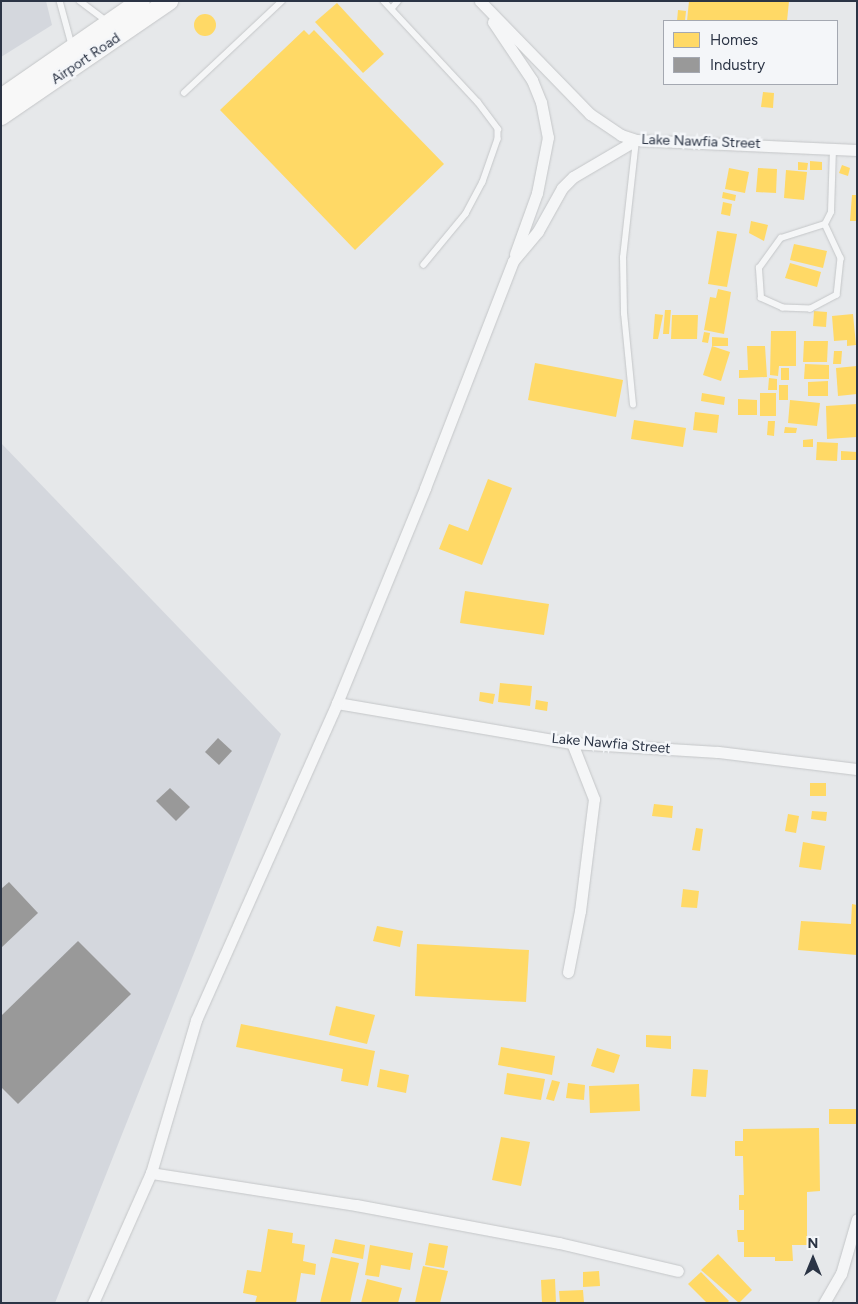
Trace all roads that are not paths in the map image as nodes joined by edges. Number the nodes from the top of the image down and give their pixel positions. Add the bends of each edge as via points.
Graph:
1 (60, 1) edge
2 (80, 1) edge
3 (141, 1) edge
4 (169, 1) edge
5 (282, 1) edge
6 (384, 1) edge
7 (398, 1) edge
8 (483, 5) edge
9 (392, 8) junction
10 (114, 30) junction
11 (73, 46) junction
12 (82, 62) junction
13 (184, 93) dead end
14 (1, 98) edge
15 (1, 116) edge
16 (636, 140) junction
17 (832, 148) junction
18 (857, 150) edge
19 (825, 224) junction
20 (513, 261) junction
21 (424, 265) dead end
22 (633, 405) dead end
23 (337, 703) junction
24 (572, 743) junction
25 (857, 770) edge
26 (568, 972) dead end
27 (151, 1173) junction
28 (857, 1219) edge
29 (678, 1271) dead end
30 (93, 1303) edge
31 (824, 1303) edge

1 - 11 lane
2 - 10 lane
3 - 10 main road, Airport Road
4 - 10 main road, Airport Road
5 - 13 lane
6 - 9 lane
7 - 9 lane
8 - 16 street, Lake Nawfia Street via 590,114 621,135
8 - 20 street via 532,80 541,102 548,138 539,184
9 - 21 lane via 478,102 498,129 498,139 483,182 466,214
10 - 11 main road, Airport Road
10 - 12 main road, Airport Road
11 - 12 lane
11 - 14 main road, Airport Road
12 - 15 main road, Airport Road
16 - 17 street, Lake Nawfia Street
16 - 20 street via 573,177 562,188 538,231
16 - 22 lane via 623,258 624,314
17 - 18 street, Lake Nawfia Street
17 - 19 lane via 831,212
19 - 19 lane via 781,238 759,268 761,298 783,308 811,309 837,295 841,258
20 - 23 street
23 - 24 street, Lake Nawfia Street
23 - 27 street via 196,1020
24 - 25 street, Lake Nawfia Street via 718,752
24 - 26 street via 594,799 580,911
27 - 29 street via 356,1205 559,1243
27 - 30 street
28 - 31 street via 841,1274

